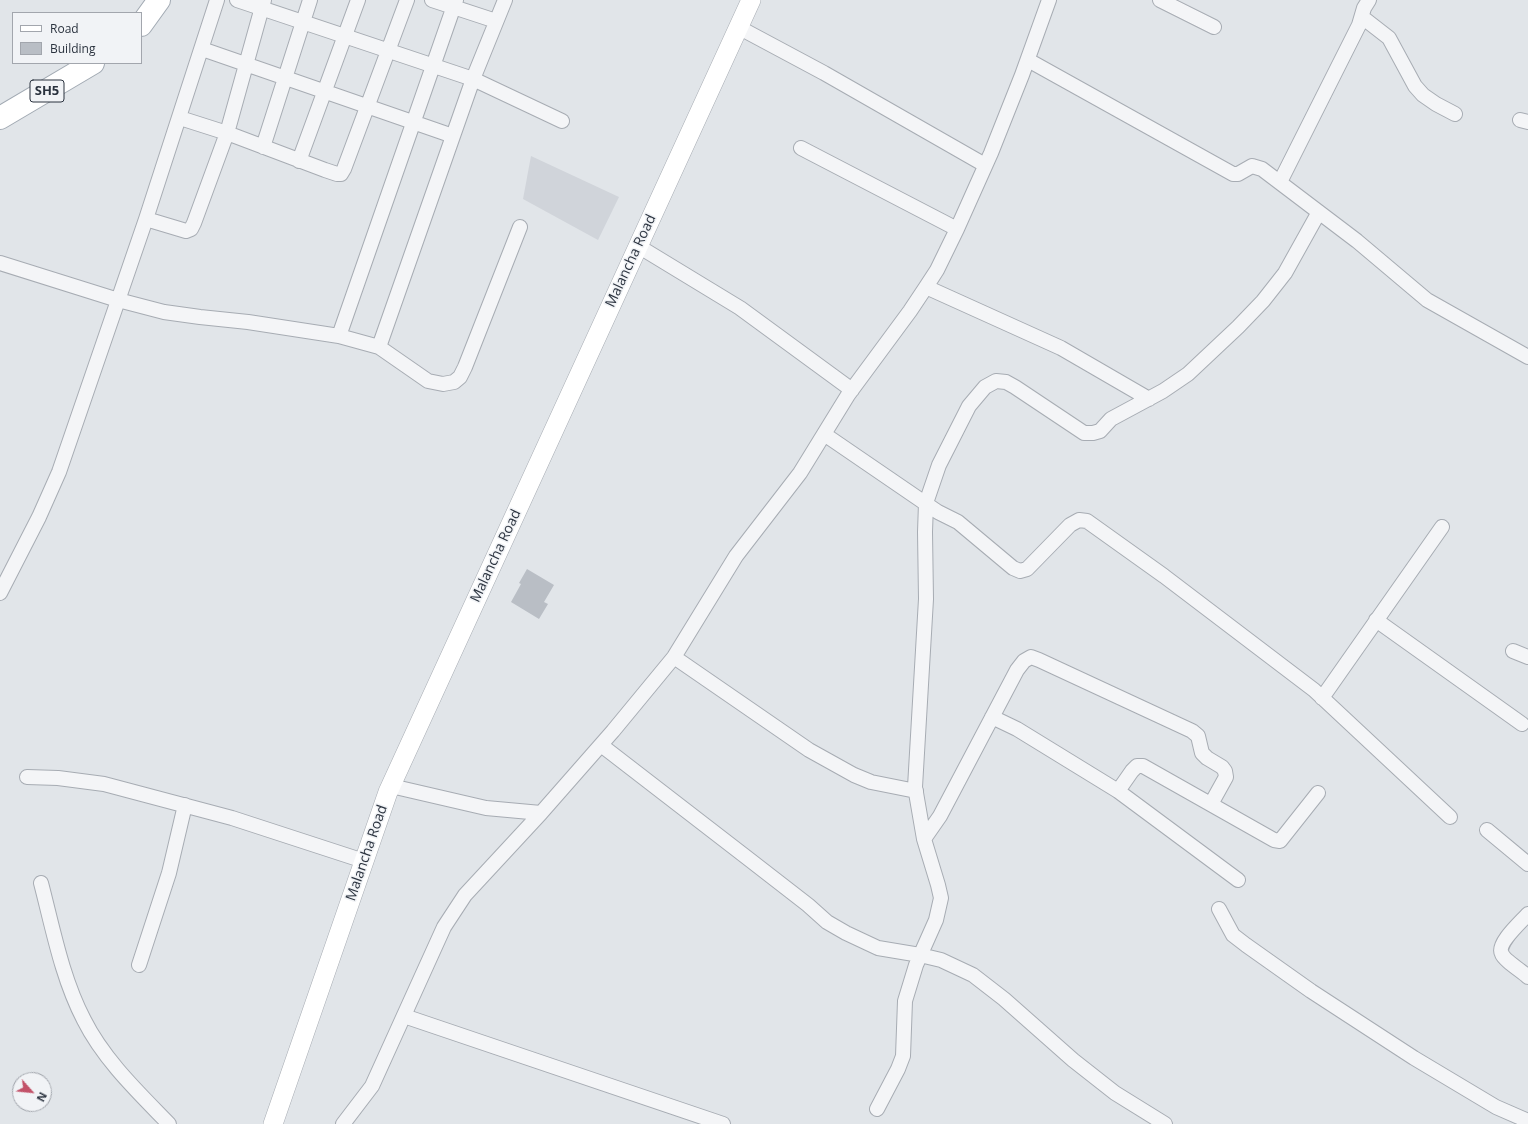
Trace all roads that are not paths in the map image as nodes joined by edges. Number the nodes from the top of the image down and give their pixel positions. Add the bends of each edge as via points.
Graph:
1 (159, 0) edge
2 (217, 0) edge
3 (236, 0) edge
4 (310, 0) edge
5 (358, 0) edge
6 (407, 0) edge
7 (432, 0) edge
8 (505, 0) edge
9 (750, 0) edge
10 (1049, 0) edge
11 (1160, 0) edge
12 (1368, 0) edge
13 (263, 4) edge
14 (455, 4) edge
15 (1362, 17) junction
16 (496, 21) junction
17 (302, 22) junction
18 (142, 24) edge
19 (1214, 26) dead end
20 (738, 28) junction
21 (345, 36) junction
22 (202, 49) junction
23 (388, 51) junction
24 (1028, 60) junction
25 (91, 64) edge
26 (247, 65) junction
27 (433, 66) junction
28 (286, 78) junction
29 (473, 80) junction
30 (325, 92) junction
31 (367, 106) junction
32 (1455, 114) dead end
33 (0, 118) edge
34 (180, 118) junction
35 (562, 121) dead end
36 (413, 122) junction
37 (227, 133) junction
38 (453, 136) junction
39 (263, 147) junction
40 (801, 148) dead end
41 (299, 161) junction
42 (985, 165) junction
43 (1280, 182) junction
44 (1319, 212) junction
45 (146, 219) junction
46 (520, 227) dead end
47 (957, 229) junction
48 (638, 246) junction
49 (0, 264) edge
50 (926, 287) junction
51 (118, 300) junction
52 (339, 336) junction
53 (379, 347) junction
54 (1528, 357) edge
55 (852, 390) junction
56 (1149, 399) junction
57 (824, 434) junction
58 (926, 504) junction
59 (1442, 527) dead end
60 (0, 593) edge
61 (1376, 620) junction
62 (1513, 651) dead end
63 (674, 657) junction
64 (1528, 657) edge
65 (1322, 698) junction
66 (992, 717) junction
67 (1522, 724) dead end
68 (601, 745) junction
69 (27, 777) dead end
70 (391, 786) junction
71 (916, 791) junction
72 (1118, 791) junction
73 (1318, 793) dead end
74 (1211, 804) junction
75 (185, 805) junction
76 (541, 813) junction
77 (1450, 817) dead end
78 (1487, 830) dead end
79 (924, 839) junction
80 (364, 861) junction
81 (1528, 864) edge
82 (1238, 880) dead end
83 (41, 883) dead end
84 (1219, 909) dead end
85 (1528, 914) edge
86 (920, 955) junction
87 (139, 965) dead end
88 (1528, 977) edge
89 (404, 1016) junction
90 (877, 1110) dead end
91 (1147, 1119) edge
92 (1526, 1122) edge
93 (169, 1124) edge
94 (273, 1124) edge
95 (343, 1124) edge
96 (723, 1124) edge
97 (1165, 1124) edge

1 - 18 main road
2 - 22 street
3 - 13 street
4 - 17 street
5 - 21 street
6 - 23 street
7 - 14 street
8 - 16 street
9 - 20 street, Malancha Road
10 - 24 street
11 - 19 street
12 - 15 street
13 - 17 street
13 - 26 street
14 - 16 street
14 - 27 street
15 - 32 street via 1389,38 1415,86 1423,95
15 - 43 street
16 - 29 street
17 - 21 street
17 - 28 street
20 - 42 street via 824,73
20 - 48 street, Malancha Road
21 - 23 street
21 - 30 street
22 - 26 street
22 - 34 street
23 - 27 street
23 - 31 street
24 - 42 street
24 - 43 street via 1233,174 1256,166
25 - 33 main road, SH5
26 - 28 street
26 - 37 street
27 - 29 street
27 - 36 street
28 - 30 street
28 - 39 street
29 - 35 street
29 - 38 street
30 - 31 street
30 - 41 street
31 - 36 street
31 - 41 street via 341,174
34 - 37 street
34 - 45 street
36 - 38 street
36 - 52 street
37 - 39 street
37 - 45 street via 191,229 186,231
38 - 53 street
39 - 41 street
40 - 47 street
42 - 47 street
43 - 44 street
44 - 54 street via 1427,300
44 - 56 street via 1285,273 1263,301 1188,374
45 - 51 street
46 - 53 street via 460,377 454,382 443,384 428,381
47 - 50 street
48 - 55 street via 740,308
48 - 70 street, Malancha Road
49 - 51 street
50 - 55 street
50 - 56 street via 1061,348
51 - 52 street via 164,312
51 - 60 street via 59,472
52 - 53 street
55 - 57 street
56 - 58 street via 1111,419 1100,430 1084,433 1015,387 1006,382 996,381 985,387 969,406 940,465
57 - 58 street
57 - 63 street via 800,473 736,556
58 - 65 street via 958,522 1020,571 1027,569 1070,525 1079,520 1087,521 1170,581
58 - 71 street via 926,599
59 - 61 street
61 - 65 street
61 - 67 street
62 - 64 street
63 - 68 street
63 - 71 street via 809,750 854,775 871,782
65 - 77 street
66 - 72 street via 1017,729
66 - 74 street via 1024,662 1031,657 1039,660 1198,736 1202,753 1225,771 1226,777
66 - 79 street via 940,816
68 - 76 street
68 - 86 street via 827,922 846,934 878,948
69 - 75 street via 104,784
70 - 76 street via 486,808
70 - 80 street, Malancha Road
71 - 79 street
72 - 74 street via 1137,766 1144,766
72 - 82 street
73 - 74 street via 1280,841
75 - 80 street
75 - 87 street via 168,873
76 - 89 street via 464,895 444,927
78 - 81 street
79 - 86 street via 941,898 936,920
80 - 94 street, Malancha Road
83 - 93 street via 69,987 84,1021 125,1079
84 - 92 street via 1233,935 1246,945 1434,1070
85 - 88 street via 1500,947 1502,954
86 - 90 street via 905,1001 903,1056
86 - 91 street via 941,960 973,975
89 - 95 street via 372,1086
89 - 96 street
91 - 97 street

